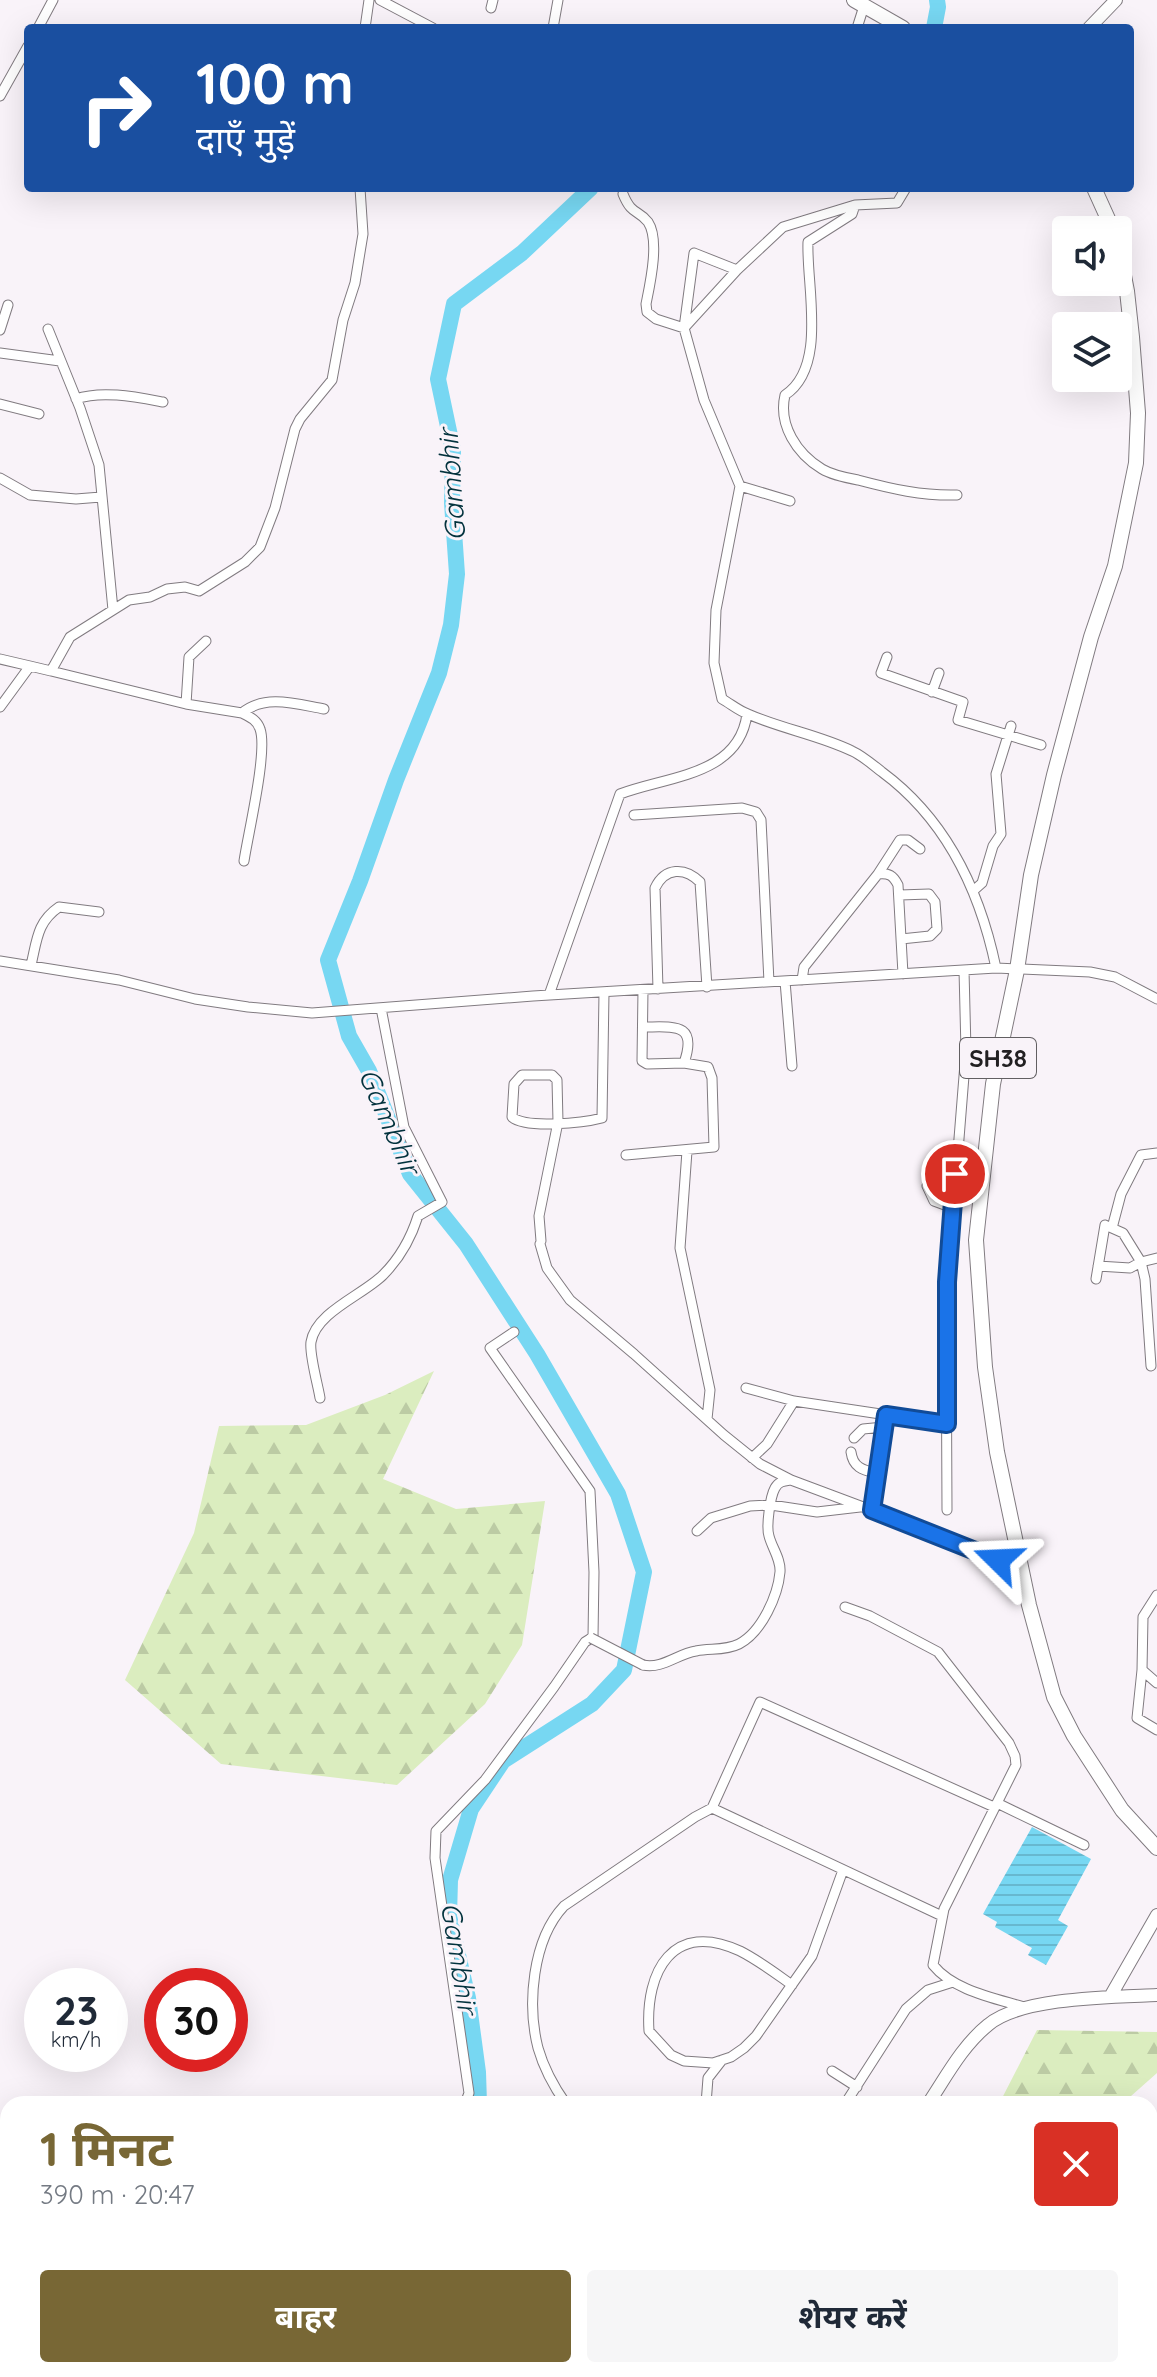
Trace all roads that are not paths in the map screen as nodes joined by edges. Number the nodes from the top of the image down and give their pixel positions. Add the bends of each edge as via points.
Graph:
1 (53, 0) edge
2 (369, 0) edge
3 (380, 0) edge
4 (558, 0) edge
5 (1110, 2) edge
6 (859, 3) edge
7 (40, 24) edge
8 (366, 24) edge
9 (425, 24) edge
10 (554, 24) edge
11 (857, 24) edge
12 (896, 24) edge
13 (1092, 24) edge
14 (24, 53) edge
15 (0, 96) edge
16 (360, 192) edge
17 (904, 192) edge
18 (1096, 192) edge
19 (623, 194) dead end
20 (855, 205) junction
21 (1107, 216) edge
22 (737, 270) junction
23 (1128, 296) edge
24 (8, 305) dead end
25 (684, 328) junction
26 (48, 329) dead end
27 (0, 330) edge
28 (0, 353) edge
29 (60, 361) junction
30 (76, 399) junction
31 (163, 402) dead end
32 (0, 404) edge
33 (39, 414) dead end
34 (0, 478) edge
35 (740, 486) junction
36 (957, 495) dead end
37 (101, 497) junction
38 (790, 501) dead end
39 (113, 610) junction
40 (206, 641) dead end
41 (887, 657) dead end
42 (0, 659) edge
43 (30, 666) junction
44 (51, 671) junction
45 (939, 673) dead end
46 (932, 692) junction
47 (186, 704) junction
48 (0, 707) edge
49 (324, 709) dead end
50 (242, 713) junction
51 (747, 714) junction
52 (1010, 731) junction
53 (1041, 745) dead end
54 (634, 815) dead end
55 (920, 849) dead end
56 (244, 861) dead end
57 (878, 874) junction
58 (973, 891) junction
59 (900, 895) junction
60 (99, 912) dead end
61 (901, 939) junction
62 (0, 961) edge
63 (31, 965) junction
64 (996, 968) junction
65 (964, 970) junction
66 (1017, 970) junction
67 (903, 974) junction
68 (802, 980) junction
69 (785, 981) junction
70 (769, 982) junction
71 (707, 987) junction
72 (658, 989) junction
73 (643, 990) junction
74 (604, 993) junction
75 (549, 995) junction
76 (1157, 999) edge
77 (381, 1008) junction
78 (643, 1027) junction
79 (684, 1063) junction
80 (792, 1066) dead end
81 (558, 1122) junction
82 (687, 1151) junction
83 (957, 1153) junction
84 (1157, 1153) edge
85 (626, 1155) dead end
86 (931, 1159) dead end
87 (927, 1186) dead end
88 (953, 1208) junction
89 (1112, 1228) junction
90 (1157, 1258) edge
91 (1141, 1262) junction
92 (1098, 1266) junction
93 (1096, 1279) dead end
94 (514, 1332) dead end
95 (1151, 1366) dead end
96 (746, 1388) dead end
97 (320, 1398) dead end
98 (794, 1401) junction
99 (886, 1415) junction
100 (707, 1419) junction
101 (947, 1424) junction
102 (884, 1427) junction
103 (854, 1438) dead end
104 (851, 1452) dead end
105 (752, 1458) junction
106 (876, 1473) junction
107 (791, 1480) junction
108 (771, 1505) junction
109 (867, 1508) junction
110 (947, 1510) dead end
111 (697, 1531) dead end
112 (1020, 1559) junction
113 (1157, 1595) edge
114 (845, 1607) dead end
115 (591, 1638) dead end
116 (1142, 1670) junction
117 (1157, 1683) edge
118 (1157, 1730) edge
119 (996, 1805) junction
120 (712, 1808) junction
121 (1084, 1845) dead end
122 (1157, 1848) edge
123 (843, 1870) junction
124 (1157, 1915) edge
125 (942, 1916) junction
126 (953, 1982) junction
127 (792, 1985) junction
128 (1157, 1995) edge
129 (1110, 1997) junction
130 (1021, 2009) junction
131 (722, 2060) junction
132 (832, 2071) dead end
133 (857, 2087) junction
134 (468, 2096) edge
135 (561, 2096) edge
136 (707, 2096) edge
137 (851, 2096) edge
138 (933, 2096) edge

1 - 7 street
2 - 8 street
3 - 9 street
4 - 10 street
5 - 13 main road
6 - 11 street
6 - 12 main road
14 - 15 street
16 - 39 street via 363,234 332,380 295,429 260,547 199,591 167,589
17 - 20 street via 897,203
18 - 21 main road
19 - 25 street via 651,234 647,312
20 - 22 street via 783,227
20 - 36 street via 852,214 808,242 811,340 803,376 785,395 787,430 822,470 914,494
22 - 25 street
22 - 25 street via 694,253
23 - 66 main road, SH38 via 1138,413 1136,463 1115,566 1054,775
24 - 27 street
25 - 35 street via 704,400
26 - 29 street
28 - 29 street
29 - 30 street
30 - 31 street via 89,395
30 - 37 street via 99,465
32 - 33 street
34 - 37 street via 30,495
35 - 38 street
35 - 51 street via 716,610 714,663 722,699
37 - 39 street
39 - 44 street via 70,637
40 - 47 street via 189,657
41 - 46 street via 881,673
42 - 43 street
43 - 44 street
43 - 48 street
44 - 47 street
45 - 46 street
46 - 52 street via 963,702 958,720
47 - 50 street
49 - 50 street via 276,701
50 - 56 street via 262,733
51 - 58 street via 856,752 901,786 954,849
51 - 75 street via 735,748 719,760 620,794
52 - 53 street
52 - 58 street via 996,774 1001,834 982,883
54 - 70 street via 742,808 756,812 761,820
55 - 57 street via 900,840
57 - 59 street via 894,877
57 - 68 street via 804,967
58 - 64 street
59 - 61 street
59 - 61 street via 929,894 935,902 937,929 930,936
60 - 63 street via 59,907 48,915
61 - 67 street
62 - 63 street
63 - 77 street via 248,1007 312,1013
64 - 65 street
64 - 66 street
65 - 67 street
65 - 83 street via 966,1051
66 - 76 street via 1115,977
66 - 112 main road, SH38 via 993,1084 976,1240 985,1367
67 - 68 street
68 - 69 street
69 - 70 street
69 - 80 street
70 - 71 street
71 - 72 street
71 - 72 street via 700,882 677,871 667,872 655,888
72 - 73 street
73 - 74 street
73 - 78 street
74 - 75 street
74 - 81 street via 602,1118
75 - 77 street
77 - 97 street via 404,1127 442,1202 418,1216 411,1237 382,1276 321,1322 310,1347
78 - 79 street via 685,1032 690,1041
78 - 79 street via 642,1061
79 - 82 street via 708,1067 712,1078 714,1147
81 - 81 street via 518,1123 512,1117 514,1084 522,1075 552,1075 557,1080
81 - 100 street via 539,1216 547,1268 570,1300
82 - 85 street
82 - 100 street via 680,1248 710,1390
83 - 86 street via 947,1151
83 - 88 street
84 - 89 street via 1141,1155 1121,1194
87 - 88 street via 934,1201
88 - 101 street via 946,1301
89 - 91 street via 1123,1233
89 - 92 street via 1105,1225
90 - 91 street
91 - 92 street via 1130,1268
91 - 95 street
92 - 93 street
94 - 134 street via 490,1348 590,1491 593,1637 485,1780 436,1831 435,1858
96 - 98 street
98 - 99 street
98 - 105 street
99 - 101 street
99 - 102 street
100 - 105 street
101 - 110 street
102 - 103 street via 863,1429
102 - 106 street
104 - 106 street via 857,1467
105 - 107 street
106 - 109 street
107 - 108 street via 776,1487
107 - 109 street
108 - 109 street via 817,1512
108 - 111 street via 711,1518
108 - 115 street, bridge via 768,1534 778,1558 778,1592 759,1627 739,1644 684,1654 658,1667 643,1665
109 - 112 street via 984,1555
112 - 122 main road, SH38 via 1054,1697 1122,1810
113 - 116 street via 1143,1617
114 - 119 street via 938,1652 994,1723 1009,1743 1016,1765
116 - 117 street
116 - 118 street via 1137,1718
119 - 120 street via 760,1702
119 - 121 street
119 - 125 street
120 - 123 street
120 - 135 street via 564,1906 550,1925 537,1965 535,2026 543,2064
123 - 125 street
123 - 127 street via 812,1956
124 - 129 main road
125 - 126 street via 933,1965
126 - 130 street
126 - 133 street via 928,1990 906,2009
127 - 131 street via 756,2036
127 - 131 street via 741,1952 716,1943 686,1945 665,1958 654,1984 649,2031 684,2061
128 - 129 main road
129 - 130 main road
130 - 138 main road via 1002,2015 975,2037
131 - 136 street via 708,2078
132 - 133 street
133 - 137 street

